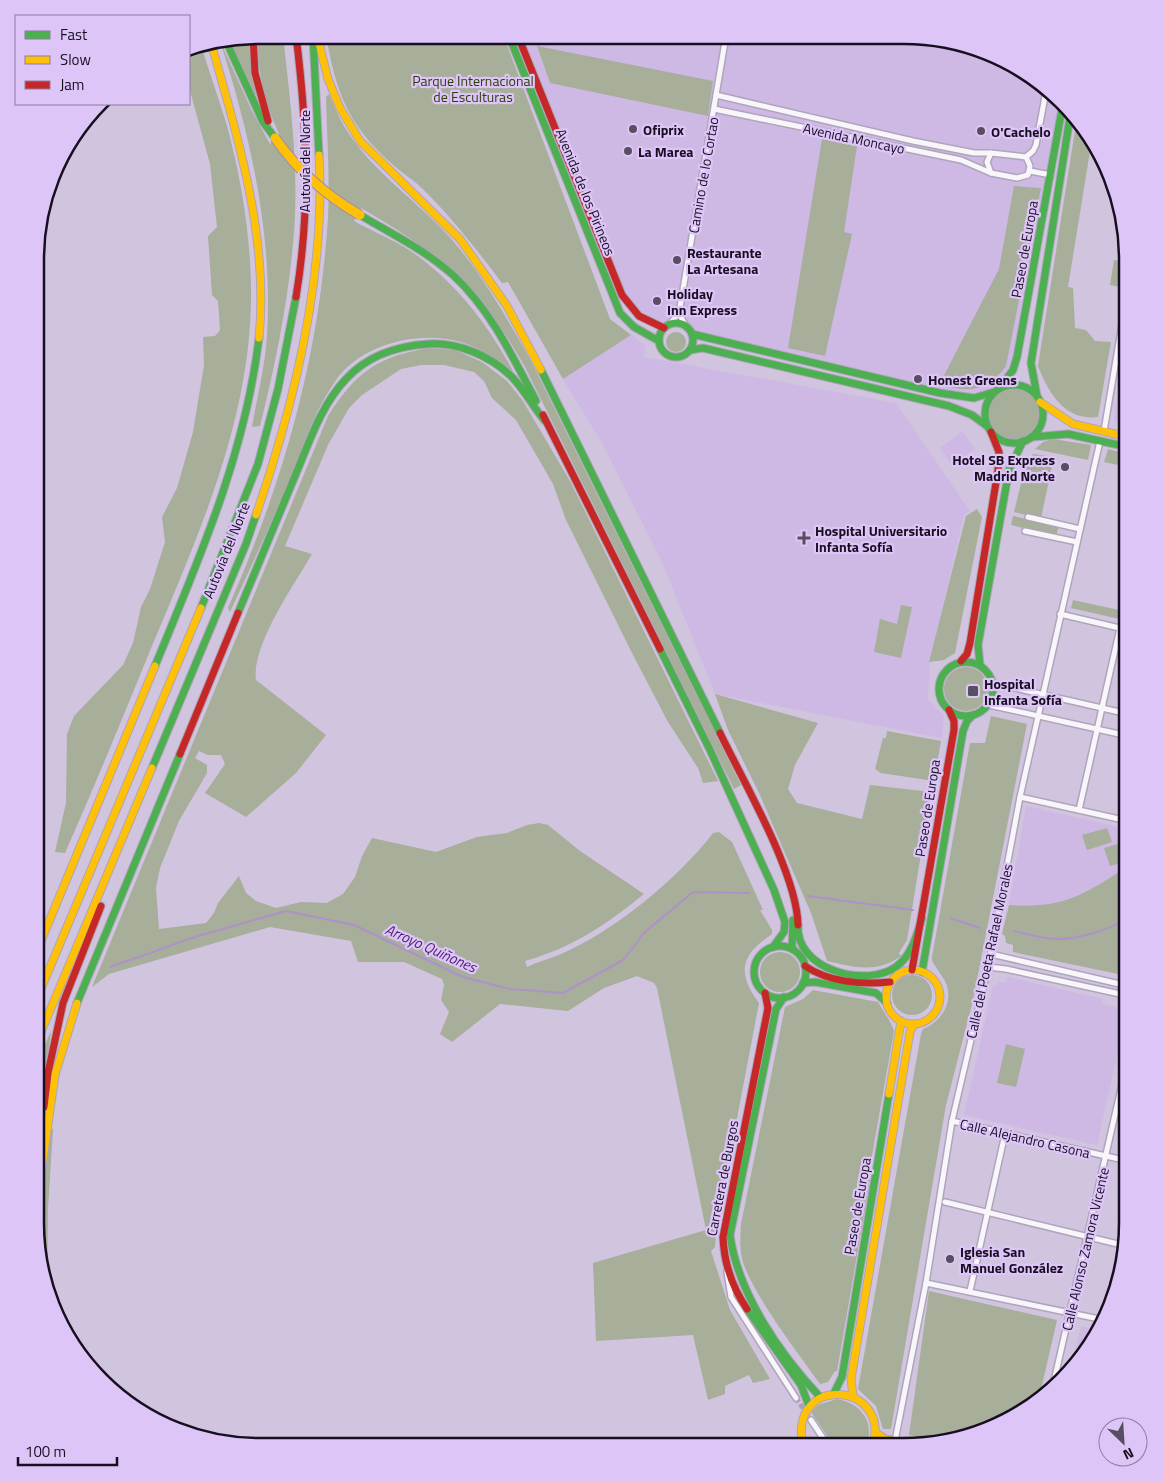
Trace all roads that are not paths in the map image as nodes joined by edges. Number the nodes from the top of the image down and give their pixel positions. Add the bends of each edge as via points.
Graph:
1 (253, 44) edge
2 (297, 44) edge
3 (313, 44) edge
4 (319, 44) edge
5 (512, 44) edge
6 (521, 44) edge
7 (725, 44) edge
8 (229, 46) edge
9 (212, 49) edge
10 (716, 95) junction
11 (1045, 96) edge
12 (714, 109) junction
13 (1061, 112) edge
14 (1069, 121) edge
15 (843, 126) junction
16 (841, 135) junction
17 (275, 138) junction
18 (991, 153) junction
19 (1026, 157) junction
20 (1030, 171) junction
21 (991, 173) junction
22 (1051, 176) junction
23 (679, 313) junction
24 (667, 326) junction
25 (689, 330) junction
26 (659, 341) junction
27 (1119, 342) edge
28 (690, 350) junction
29 (996, 390) junction
30 (1039, 399) junction
31 (546, 421) junction
32 (989, 429) junction
33 (1104, 431) junction
34 (1119, 435) edge
35 (1027, 439) junction
36 (1100, 441) junction
37 (1119, 446) edge
38 (1028, 517) dead end
39 (1080, 529) junction
40 (1025, 531) dead end
41 (1077, 542) junction
42 (1060, 614) junction
43 (1119, 628) edge
44 (1119, 632) edge
45 (961, 661) junction
46 (980, 665) junction
47 (993, 682) junction
48 (1043, 694) junction
49 (989, 704) junction
50 (1102, 708) junction
51 (949, 710) junction
52 (1119, 712) edge
53 (973, 715) junction
54 (1038, 716) junction
55 (1097, 729) junction
56 (1119, 734) edge
57 (1020, 797) junction
58 (1079, 810) junction
59 (1119, 819) edge
60 (109, 872) junction
61 (794, 907) junction
62 (922, 918) junction
63 (44, 934) edge
64 (773, 947) junction
65 (792, 949) junction
66 (991, 954) junction
67 (805, 966) junction
68 (988, 967) junction
69 (912, 970) junction
70 (922, 972) junction
71 (890, 982) junction
72 (44, 983) edge
73 (803, 983) junction
74 (1119, 984) edge
75 (765, 993) junction
76 (1119, 994) edge
77 (784, 997) junction
78 (887, 1003) junction
79 (901, 1021) junction
80 (914, 1024) junction
81 (44, 1025) edge
82 (1119, 1103) edge
83 (44, 1111) edge
84 (952, 1121) junction
85 (1006, 1134) junction
86 (44, 1152) edge
87 (1106, 1156) junction
88 (1119, 1159) edge
89 (946, 1202) dead end
90 (988, 1214) junction
91 (1088, 1237) junction
92 (1118, 1244) edge
93 (727, 1269) junction
94 (926, 1283) junction
95 (970, 1291) junction
96 (1070, 1312) junction
97 (1097, 1318) edge
98 (1055, 1376) edge
99 (834, 1393) junction
100 (853, 1396) junction
101 (820, 1397) junction
102 (796, 1398) tunnel mouth
103 (809, 1406) junction
104 (811, 1420) tunnel mouth
105 (875, 1432) junction
106 (801, 1438) edge
107 (823, 1438) edge
108 (874, 1438) edge
109 (884, 1438) edge
110 (896, 1438) edge

1 - 17 main road via 255,74
2 - 72 main road, Autovía del Norte via 307,186 299,275 284,363 261,456 234,530
3 - 60 main road, Autovía del Norte via 321,183 314,276 295,386 276,457 246,544
4 - 61 main road via 340,108 360,141 460,239 507,306 726,743 768,832
5 - 26 main road, Avenida de los Pirineos via 620,313 634,327
6 - 24 main road, Avenida de los Pirineos via 622,295 630,310 653,326
7 - 10 street, Camino de lo Cortao
8 - 17 main road via 263,122
9 - 63 main road via 237,132 254,212 260,300 254,381 244,431 218,518
10 - 12 street, Camino de lo Cortao
10 - 15 street, Avenida Moncayo
11 - 19 street via 1036,145
12 - 16 street, Avenida Moncayo
12 - 23 street, Camino de lo Cortao
13 - 22 main road, Paseo de Europa
14 - 30 main road, Paseo de Europa via 1030,363
15 - 16 street
15 - 18 street, Avenida Moncayo via 963,151
16 - 21 street, Avenida Moncayo via 961,160
17 - 31 main road, bridge via 312,184 437,262 468,292 511,352
18 - 19 street, Avenida Moncayo
18 - 21 street via 987,162
19 - 20 street
20 - 21 street, Avenida Moncayo via 1023,178
20 - 22 street
22 - 29 main road, Paseo de Europa via 1017,357 1013,370
23 - 24 street
23 - 25 street
24 - 25 main road via 677,323
24 - 26 main road
25 - 28 main road
25 - 29 main road via 940,394 974,398
26 - 28 main road via 663,351 671,357 682,356
27 - 33 street
28 - 32 main road via 703,348 949,406 972,415
29 - 30 main road via 1015,384 1024,386
29 - 32 main road via 985,408
30 - 33 main road via 1073,424
30 - 35 main road via 1042,421
31 - 64 main road via 710,750 774,890 785,922 784,932
31 - 86 main road via 510,376 497,365 470,350 441,343 408,345 372,359 353,372 329,401 77,1002 55,1075
32 - 35 main road via 1006,442
32 - 45 main road via 999,452 998,470 970,643
33 - 34 main road
35 - 36 main road via 1051,432 1065,432
35 - 46 main road via 1009,470 978,645
36 - 37 main road
36 - 39 street, Calle del Poeta Rafael Morales
38 - 39 street
39 - 41 street, Calle del Poeta Rafael Morales
40 - 41 street
41 - 42 street, Calle del Poeta Rafael Morales
42 - 43 street
42 - 48 street, Calle del Poeta Rafael Morales
44 - 50 street
45 - 46 main road
45 - 51 main road via 939,680 938,692
46 - 47 main road
47 - 48 street
47 - 49 main road via 994,693
48 - 50 street
48 - 54 street, Calle del Poeta Rafael Morales
49 - 53 main road
49 - 54 street
50 - 52 street
50 - 55 street
51 - 53 main road via 965,716
51 - 62 main road, Paseo de Europa via 954,730
53 - 70 main road, Paseo de Europa via 963,731
54 - 55 street
54 - 57 street, Calle del Poeta Rafael Morales
55 - 56 street
55 - 58 street
57 - 58 street
57 - 66 street, Calle del Poeta Rafael Morales
58 - 59 street
60 - 81 main road, Autovía del Norte
60 - 83 main road via 100,908 61,1011
61 - 62 main road via 804,949 819,966 856,975 877,975 894,969 908,956
61 - 65 main road
62 - 69 main road, Paseo de Europa
64 - 65 main road
64 - 75 main road via 759,956 754,972 759,987
65 - 67 main road
66 - 68 street, Calle del Poeta Rafael Morales
66 - 74 street
67 - 71 main road via 817,974 877,984
67 - 73 main road
68 - 76 street
68 - 84 street, Calle del Poeta Rafael Morales
69 - 70 main road
69 - 71 main road via 900,973
70 - 80 main road via 935,982 940,997 935,1012
71 - 78 main road via 886,992
73 - 77 main road via 796,992
73 - 78 main road via 815,982 876,993
75 - 77 main road
75 - 93 main road, Carretera de Burgos via 768,1008 723,1236
77 - 101 main road, Carretera de Burgos via 776,1008 730,1235 731,1254 745,1291
78 - 79 main road via 890,1011
79 - 80 main road
79 - 99 main road, Paseo de Europa via 842,1377
80 - 100 main road, Paseo de Europa via 910,1032 851,1379
82 - 87 street, Calle Alonso Zamora Vicente
84 - 85 street, Calle Alejandro Casona
84 - 94 street, Calle del Poeta Rafael Morales
85 - 87 street, Calle Alejandro Casona
85 - 90 street
87 - 88 street, Calle Alejandro Casona
87 - 91 street, Calle Alonso Zamora Vicente
89 - 90 street
90 - 91 street
90 - 95 street
91 - 92 street
91 - 96 street, Calle Alonso Zamora Vicente
93 - 102 street via 731,1297
93 - 103 main road, Carretera de Burgos via 740,1297 801,1385
94 - 95 street
94 - 110 street, Calle del Poeta Rafael Morales
95 - 96 street
96 - 97 street
96 - 98 street, Calle Alonso Zamora Vicente
99 - 100 main road
99 - 101 main road
100 - 105 main road via 870,1411
101 - 103 main road
103 - 106 main road via 800,1423
104 - 107 street
105 - 108 main road
105 - 109 main road

